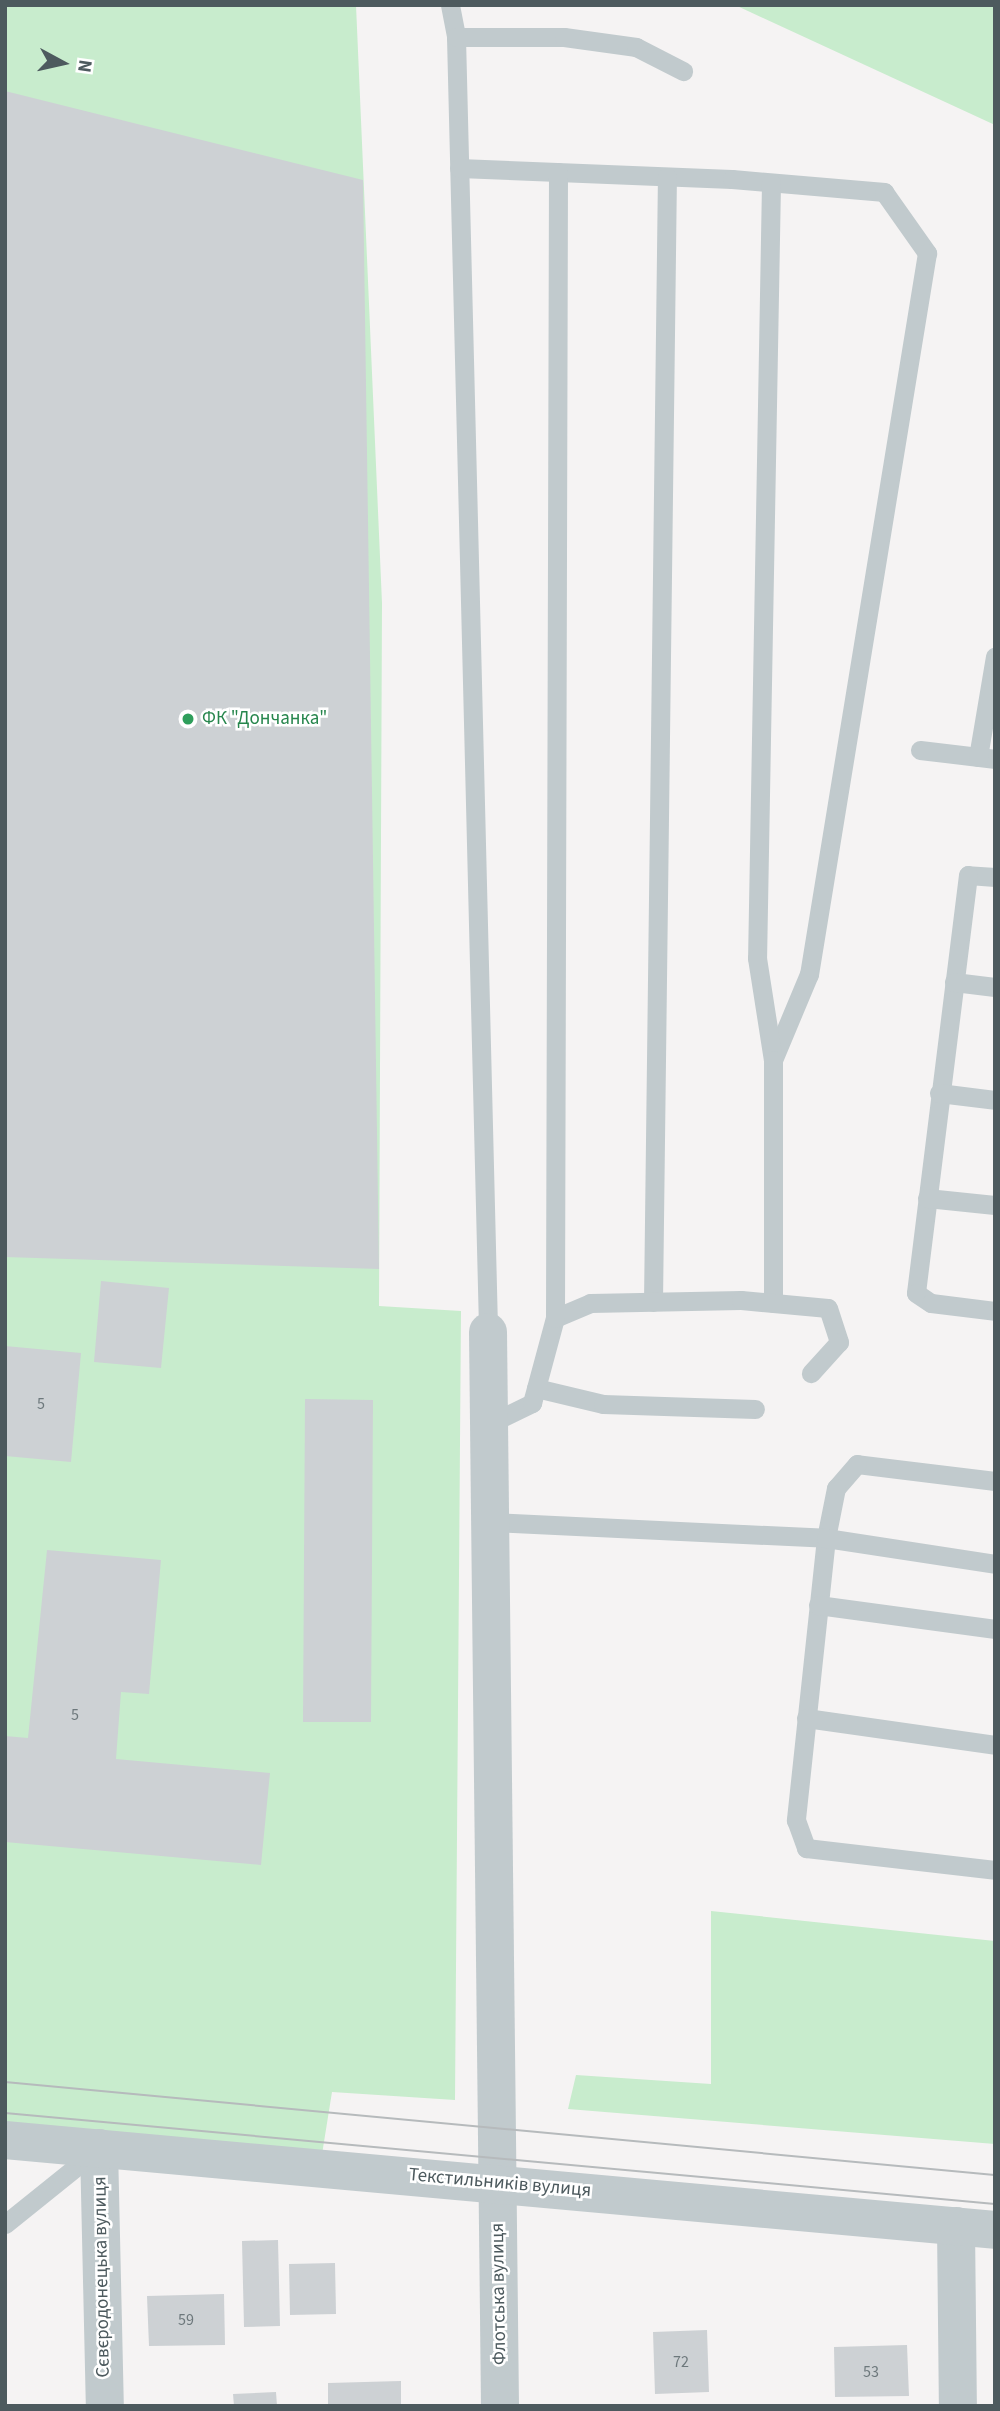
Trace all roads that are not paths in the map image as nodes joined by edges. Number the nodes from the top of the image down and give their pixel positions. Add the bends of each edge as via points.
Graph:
1 (450, 5) edge
2 (456, 37) junction
3 (683, 71) dead end
4 (459, 168) junction
5 (558, 172) junction
6 (667, 177) junction
7 (771, 183) junction
8 (995, 656) edge
9 (920, 750) dead end
10 (986, 758) edge
11 (995, 877) edge
12 (954, 982) junction
13 (995, 987) edge
14 (773, 1060) junction
15 (939, 1093) junction
16 (995, 1100) edge
17 (927, 1198) junction
18 (995, 1205) edge
19 (653, 1302) junction
20 (773, 1303) junction
21 (995, 1311) edge
22 (555, 1318) junction
23 (488, 1332) joint
24 (811, 1373) dead end
25 (536, 1388) junction
26 (755, 1409) dead end
27 (489, 1424) junction
28 (995, 1481) edge
29 (490, 1522) junction
30 (826, 1538) junction
31 (995, 1564) edge
32 (818, 1605) junction
33 (995, 1629) edge
34 (806, 1718) junction
35 (995, 1745) edge
36 (995, 1871) edge
37 (5, 2140) edge
38 (99, 2148) junction
39 (497, 2183) junction
40 (5, 2224) edge
41 (956, 2226) junction
42 (995, 2230) edge
43 (105, 2406) edge
44 (500, 2406) edge
45 (958, 2406) edge

1 - 2 lane
2 - 3 lane via 564,37 636,47
2 - 4 lane
4 - 5 lane
4 - 23 lane
5 - 6 lane
5 - 22 lane
6 - 7 lane
6 - 19 lane
7 - 14 lane via 757,958
7 - 14 lane via 884,192 928,253 809,974
8 - 10 lane
9 - 10 lane
11 - 12 lane via 968,875
12 - 13 lane
12 - 15 lane
14 - 20 lane
15 - 16 lane
15 - 17 lane
17 - 18 lane
17 - 21 lane via 916,1293 931,1303
19 - 20 lane
19 - 22 lane via 590,1303
20 - 24 lane via 828,1308 839,1342
22 - 25 lane
23 - 27 street, Флотська вулиця
25 - 26 lane via 603,1404
25 - 27 lane via 532,1404
27 - 29 street, Флотська вулиця
28 - 30 lane via 857,1464 836,1488
29 - 30 lane
29 - 39 street, Флотська вулиця
30 - 31 lane
30 - 32 lane
32 - 33 lane
32 - 34 lane
34 - 35 lane
34 - 36 lane via 796,1820 806,1848
37 - 38 street, Текстильників вулиця
38 - 39 street, Текстильників вулиця
38 - 40 lane
38 - 43 street, Сєвєродонецька вулиця
39 - 41 street, Текстильників вулиця
39 - 44 street, Флотська вулиця
41 - 42 street, Текстильників вулиця
41 - 45 street

